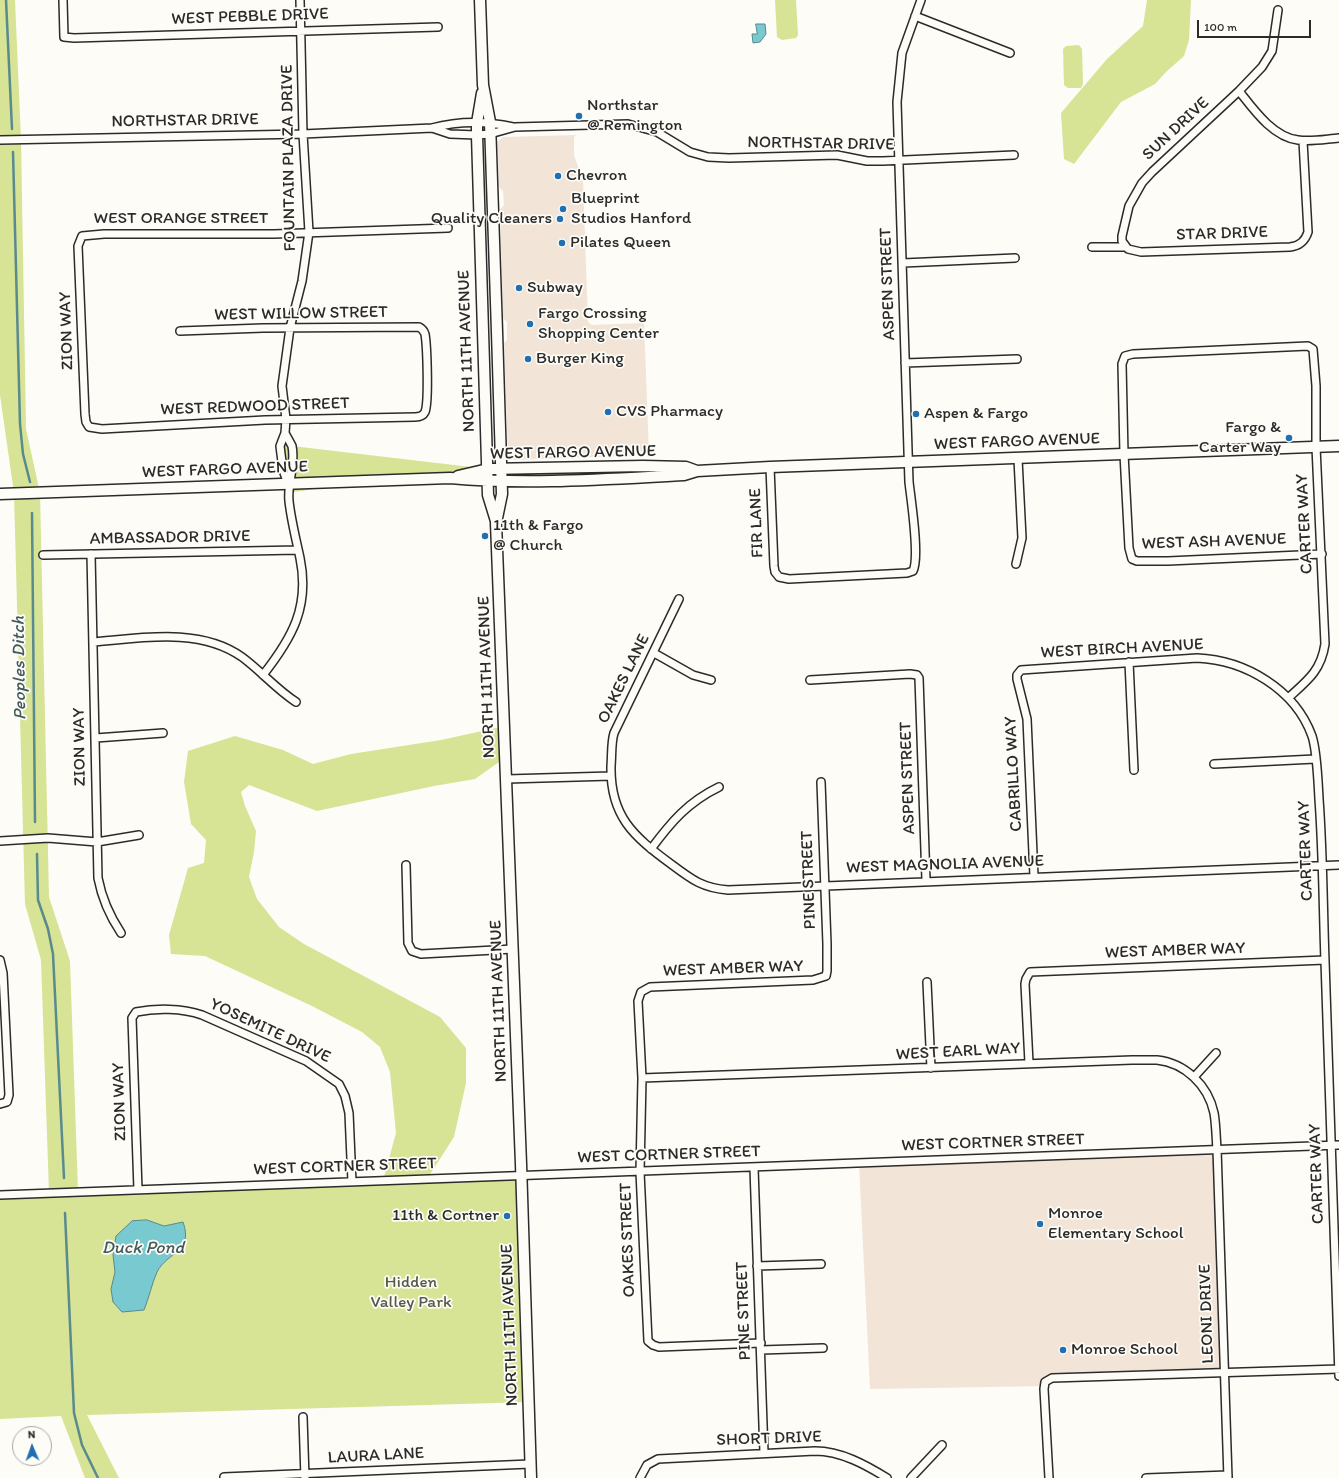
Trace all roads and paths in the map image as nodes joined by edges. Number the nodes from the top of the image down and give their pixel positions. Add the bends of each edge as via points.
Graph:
1 (63, 0) edge
2 (300, 0) edge
3 (480, 0) edge
4 (921, 0) edge
5 (1278, 10) dead end
6 (916, 16) junction
7 (438, 27) dead end
8 (301, 30) junction
9 (1010, 53) dead end
10 (483, 85) junction
11 (1239, 91) junction
12 (490, 122) junction
13 (477, 123) junction
14 (515, 127) junction
15 (432, 128) junction
16 (303, 134) junction
17 (490, 134) junction
18 (477, 135) junction
19 (1339, 138) edge
20 (0, 140) edge
21 (1304, 141) junction
22 (1014, 155) dead end
23 (898, 160) junction
24 (448, 228) dead end
25 (309, 232) junction
26 (82, 236) joint
27 (1092, 247) dead end
28 (1126, 248) junction
29 (479, 249) junction
30 (1016, 258) dead end
31 (903, 263) junction
32 (290, 328) junction
33 (180, 331) dead end
34 (497, 332) junction
35 (1017, 359) dead end
36 (905, 363) junction
37 (424, 414) joint
38 (286, 419) junction
39 (87, 425) joint
40 (285, 433) junction
41 (1339, 446) edge
42 (1316, 447) junction
43 (1124, 454) junction
44 (1018, 459) junction
45 (909, 462) junction
46 (770, 467) junction
47 (488, 469) junction
48 (501, 469) junction
49 (697, 470) junction
50 (450, 478) junction
51 (489, 482) junction
52 (501, 482) junction
53 (288, 484) junction
54 (0, 494) edge
55 (496, 523) junction
56 (298, 550) junction
57 (90, 554) junction
58 (1322, 554) junction
59 (43, 555) dead end
60 (1016, 564) dead end
61 (779, 577) joint
62 (679, 599) dead end
63 (93, 642) junction
64 (654, 653) junction
65 (1129, 662) junction
66 (1019, 672) joint
67 (263, 675) junction
68 (711, 680) dead end
69 (810, 680) dead end
70 (1288, 698) junction
71 (296, 702) dead end
72 (163, 732) dead end
73 (96, 738) junction
74 (1315, 759) junction
75 (1214, 764) dead end
76 (1134, 770) dead end
77 (611, 776) junction
78 (507, 779) junction
79 (821, 782) dead end
80 (718, 787) dead end
81 (139, 835) dead end
82 (0, 841) edge
83 (97, 842) junction
84 (651, 849) junction
85 (406, 864) dead end
86 (1323, 864) junction
87 (1339, 864) edge
88 (1034, 876) junction
89 (926, 880) junction
90 (824, 885) junction
91 (121, 933) dead end
92 (513, 949) junction
93 (0, 960) edge
94 (1325, 960) junction
95 (826, 976) joint
96 (927, 982) dead end
97 (641, 992) joint
98 (2, 1012) edge
99 (134, 1014) joint
100 (1216, 1053) dead end
101 (1029, 1063) junction
102 (931, 1068) junction
103 (1195, 1076) junction
104 (642, 1078) junction
105 (4, 1103) edge
106 (1339, 1145) edge
107 (1331, 1146) junction
108 (1217, 1149) junction
109 (754, 1168) junction
110 (640, 1172) junction
111 (522, 1176) junction
112 (352, 1182) junction
113 (138, 1190) junction
114 (0, 1195) edge
115 (821, 1264) dead end
116 (757, 1266) junction
117 (761, 1346) junction
118 (823, 1348) dead end
119 (1339, 1369) edge
120 (1223, 1373) junction
121 (1339, 1376) edge
122 (303, 1417) dead end
123 (942, 1445) dead end
124 (764, 1453) junction
125 (530, 1464) junction
126 (305, 1476) edge
127 (1228, 1476) edge
128 (224, 1477) dead end
129 (531, 1478) edge
130 (640, 1478) edge
131 (888, 1478) edge
132 (911, 1478) edge
133 (1049, 1478) edge
134 (1146, 1478) edge

1 - 8 street, WEST PEBBLE DRIVE via 64,36 74,38
2 - 8 street, FOUNTAIN PLAZA DRIVE
3 - 10 main road, NORTH 11TH AVENUE
4 - 6 street, ASPEN STREET
5 - 11 street, SUN DRIVE via 1272,50 1262,67
6 - 9 street
6 - 23 street, ASPEN STREET via 902,52 899,72
7 - 8 street, WEST PEBBLE DRIVE
8 - 16 street, FOUNTAIN PLAZA DRIVE
10 - 12 main road, NORTH 11TH AVENUE
10 - 13 main road, NORTH 11TH AVENUE
11 - 21 street via 1274,130 1291,139
11 - 28 street, SUN DRIVE via 1142,183 1127,212 1122,236
12 - 13 street, NORTHSTAR DRIVE
12 - 14 street, NORTHSTAR DRIVE
12 - 17 main road, NORTH 11TH AVENUE
13 - 15 street, NORTHSTAR DRIVE via 446,124
13 - 18 main road, NORTH 11TH AVENUE
14 - 17 street, NORTHSTAR DRIVE
14 - 23 street, NORTHSTAR DRIVE via 628,124 658,132 690,152 708,157 837,155 868,161
15 - 16 street, NORTHSTAR DRIVE
15 - 18 street, NORTHSTAR DRIVE via 450,134
16 - 20 street, NORTHSTAR DRIVE
16 - 25 street, FOUNTAIN PLAZA DRIVE
17 - 18 street, NORTHSTAR DRIVE
17 - 34 main road, NORTH 11TH AVENUE
18 - 29 main road, NORTH 11TH AVENUE
19 - 21 street
21 - 28 street, STAR DRIVE via 1308,227 1305,240 1294,247 1141,252
22 - 23 street, NORTHSTAR DRIVE
23 - 31 street, ASPEN STREET
24 - 25 street, WEST ORANGE STREET
25 - 26 street, WEST ORANGE STREET
25 - 32 street, FOUNTAIN PLAZA DRIVE via 302,281
26 - 39 street, ZION WAY via 78,246
27 - 28 street
29 - 34 main road, NORTH 11TH AVENUE via 485,263 487,317
29 - 47 main road, NORTH 11TH AVENUE
30 - 31 street
31 - 36 street, ASPEN STREET
32 - 33 street, WEST WILLOW STREET
32 - 37 street, WEST WILLOW STREET via 422,329 425,334 426,359
32 - 38 street, FOUNTAIN PLAZA DRIVE via 282,386
34 - 48 main road, NORTH 11TH AVENUE
35 - 36 street
36 - 45 street, ASPEN STREET
37 - 38 street, WEST REDWOOD STREET via 415,418
38 - 39 street, WEST REDWOOD STREET via 102,429
38 - 40 street, FOUNTAIN PLAZA DRIVE
40 - 53 street, FOUNTAIN PLAZA DRIVE via 280,446 283,470
40 - 53 street, FOUNTAIN PLAZA DRIVE via 292,446 292,469
41 - 42 main road, WEST FARGO AVENUE
42 - 43 main road, WEST FARGO AVENUE
42 - 43 street, CARTER WAY via 1316,386 1314,352 1311,347 1139,353 1125,356 1122,364
42 - 58 street, CARTER WAY
43 - 44 main road, WEST FARGO AVENUE
43 - 58 street, WEST ASH AVENUE via 1129,548 1132,559 1145,561
44 - 45 main road, WEST FARGO AVENUE
44 - 60 street via 1022,538
45 - 46 main road, WEST FARGO AVENUE
45 - 61 street, ASPEN STREET via 915,543 913,571 789,579
46 - 49 main road, WEST FARGO AVENUE
46 - 61 street, FIR LANE via 774,566
47 - 48 main road, WEST FARGO AVENUE
47 - 50 main road, WEST FARGO AVENUE
47 - 51 main road, NORTH 11TH AVENUE
48 - 49 main road, WEST FARGO AVENUE via 643,466 686,467
48 - 52 main road, NORTH 11TH AVENUE
49 - 52 main road, WEST FARGO AVENUE via 684,475
50 - 51 main road, WEST FARGO AVENUE
50 - 53 main road, WEST FARGO AVENUE
51 - 52 main road, WEST FARGO AVENUE
51 - 55 main road, NORTH 11TH AVENUE via 488,495
52 - 55 main road, NORTH 11TH AVENUE via 502,494
53 - 54 main road, WEST FARGO AVENUE
53 - 56 street, FOUNTAIN PLAZA DRIVE
55 - 78 main road, NORTH 11TH AVENUE
56 - 57 street, AMBASSADOR DRIVE
56 - 67 street, FOUNTAIN PLAZA DRIVE via 303,587 301,605 288,640
57 - 59 street, AMBASSADOR DRIVE
57 - 63 street, ZION WAY
58 - 70 street, CARTER WAY via 1325,626 1323,656 1316,671
62 - 64 street, OAKES LANE
63 - 67 street via 201,639 242,657
63 - 73 street, ZION WAY
64 - 68 street via 693,675
64 - 77 street, OAKES LANE via 614,732
65 - 66 street, WEST BIRCH AVENUE via 1026,669
65 - 70 street, WEST BIRCH AVENUE via 1197,658 1224,661 1251,671
65 - 76 street
66 - 88 street, CABRILLO WAY via 1017,679 1027,719
67 - 71 street
69 - 89 street, ASPEN STREET via 916,675 920,683
70 - 74 street, CARTER WAY via 1312,737
72 - 73 street
73 - 83 street, ZION WAY
74 - 75 street
74 - 86 street, CARTER WAY
77 - 78 street
77 - 84 street, WEST MAGNOLIA AVENUE via 616,803 623,820
78 - 92 main road, NORTH 11TH AVENUE
79 - 90 street, PINE STREET
80 - 84 street via 677,815
81 - 83 street
82 - 83 street via 48,838
83 - 91 street, ZION WAY via 98,878 102,898
84 - 90 street, WEST MAGNOLIA AVENUE via 701,885 711,889
85 - 92 street via 408,944 412,951 421,954
86 - 87 street, WEST MAGNOLIA AVENUE
86 - 88 street, WEST MAGNOLIA AVENUE
86 - 94 street, CARTER WAY
88 - 89 street, WEST MAGNOLIA AVENUE
89 - 90 street, WEST MAGNOLIA AVENUE
90 - 95 street, PINE STREET
92 - 111 main road, NORTH 11TH AVENUE
93 - 98 street via 3,973
94 - 101 street, WEST AMBER WAY via 1037,971 1027,974 1025,984
94 - 107 street, CARTER WAY
95 - 97 street, WEST AMBER WAY via 813,980 650,987
96 - 102 street
97 - 104 street, OAKES STREET via 638,1001
98 - 105 street via 9,1095
99 - 112 street, YOSEMITE DRIVE via 142,1011 190,1011 306,1062 336,1080 345,1096 349,1113
99 - 113 street, ZION WAY via 132,1018
100 - 103 street
101 - 102 street, WEST EARL WAY
101 - 103 street, WEST EARL WAY via 1158,1060
102 - 104 street, WEST EARL WAY
103 - 108 street via 1214,1112
104 - 110 street, OAKES STREET
106 - 107 street, WEST CORTNER STREET
107 - 108 street, WEST CORTNER STREET
107 - 119 street, CARTER WAY
108 - 109 street, WEST CORTNER STREET
108 - 120 street, LEONI DRIVE
109 - 110 street, WEST CORTNER STREET
109 - 116 street, PINE STREET
110 - 111 street, WEST CORTNER STREET
110 - 117 street, OAKES STREET via 649,1344 660,1347
111 - 112 street, WEST CORTNER STREET
111 - 125 main road, NORTH 11TH AVENUE
112 - 113 street, WEST CORTNER STREET
113 - 114 street, WEST CORTNER STREET
115 - 116 street
116 - 117 street, PINE STREET
117 - 118 street
117 - 124 street, PINE STREET
119 - 120 street
119 - 121 street, CARTER WAY
120 - 127 street, LEONI DRIVE
120 - 133 street via 1057,1378 1046,1382 1044,1389
122 - 126 street
123 - 132 street
124 - 130 street, SHORT DRIVE via 658,1459 647,1465
124 - 131 street, SHORT DRIVE via 832,1453 867,1466
125 - 126 street, LAURA LANE
125 - 129 main road, NORTH 11TH AVENUE
126 - 128 street, LAURA LANE
127 - 134 street

